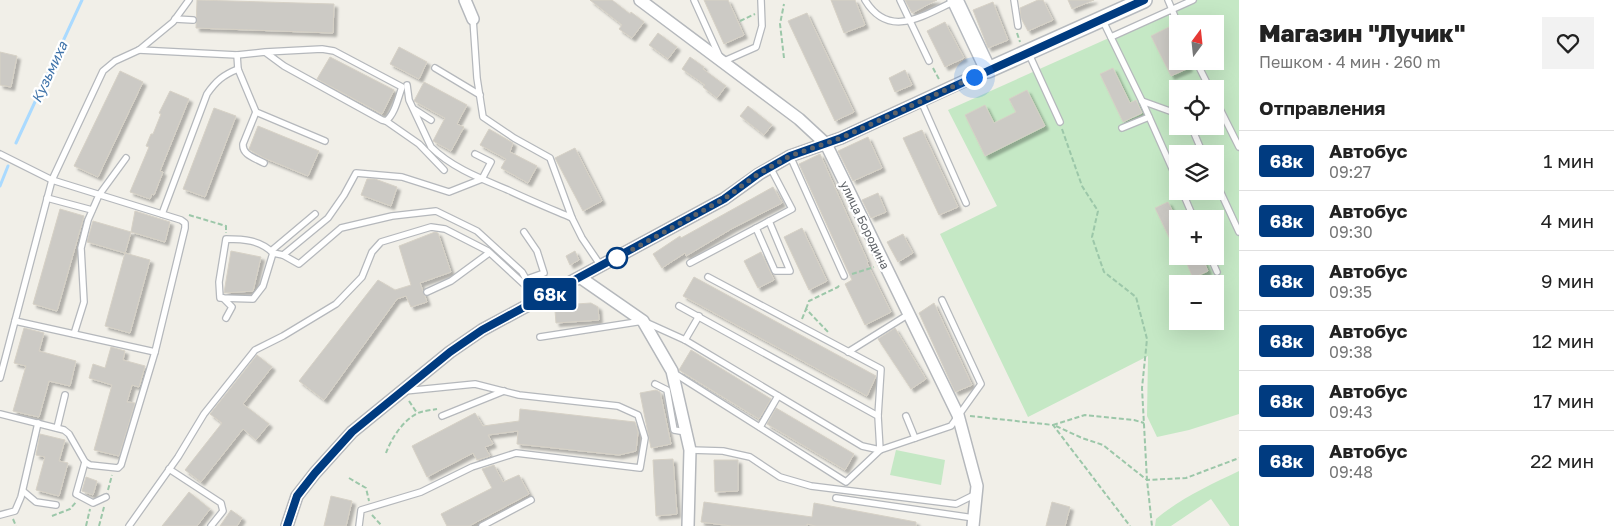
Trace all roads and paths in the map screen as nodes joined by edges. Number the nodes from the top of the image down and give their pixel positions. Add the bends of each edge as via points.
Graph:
1 (189, 0) edge
2 (465, 0) edge
3 (640, 0) edge
4 (694, 0) edge
5 (761, 0) edge
6 (865, 0) edge
7 (900, 0) edge
8 (955, 0) edge
9 (1014, 0) edge
10 (1144, 0) edge
11 (1168, 0) edge
12 (1193, 0) edge
13 (784, 4) dead end
14 (1172, 9) junction
15 (761, 11) junction
16 (1174, 15) edge
17 (175, 19) junction
18 (473, 19) joint
19 (1102, 19) junction
20 (193, 20) dead end
21 (740, 21) dead end
22 (910, 22) junction
23 (1018, 26) dead end
24 (1111, 37) junction
25 (139, 50) junction
26 (1027, 50) junction
27 (265, 52) junction
28 (237, 55) junction
29 (784, 58) dead end
30 (929, 61) joint
31 (722, 62) junction
32 (435, 68) dead end
33 (238, 69) junction
34 (988, 70) junction
35 (407, 85) dead end
36 (945, 90) junction
37 (480, 95) junction
38 (921, 101) junction
39 (1142, 101) junction
40 (414, 109) junction
41 (1169, 111) edge
42 (256, 112) junction
43 (1149, 117) junction
44 (1224, 117) edge
45 (431, 120) dead end
46 (386, 121) junction
47 (1060, 122) joint
48 (1122, 128) dead end
49 (326, 141) dead end
50 (826, 144) junction
51 (1239, 147) edge
52 (0, 154) edge
53 (475, 154) dead end
54 (790, 156) junction
55 (126, 158) dead end
56 (1169, 162) edge
57 (264, 163) dead end
58 (770, 167) junction
59 (444, 170) dead end
60 (482, 179) junction
61 (52, 180) junction
62 (99, 195) junction
63 (47, 198) junction
64 (1224, 200) edge
65 (966, 203) dead end
66 (92, 210) junction
67 (162, 214) junction
68 (315, 214) dead end
69 (186, 215) dead end
70 (572, 218) junction
71 (769, 221) junction
72 (226, 226) dead end
73 (756, 228) junction
74 (524, 232) dead end
75 (1239, 232) edge
76 (272, 252) junction
77 (489, 253) junction
78 (283, 255) junction
79 (690, 262) dead end
80 (1214, 265) edge
81 (600, 266) junction
82 (867, 270) dead end
83 (1217, 272) dead end
84 (844, 276) junction
85 (708, 277) dead end
86 (581, 278) junction
87 (527, 279) junction
88 (427, 292) dead end
89 (223, 298) junction
90 (538, 298) junction
91 (942, 300) dead end
92 (679, 306) dead end
93 (806, 309) junction
94 (909, 314) junction
95 (699, 316) junction
96 (226, 318) dead end
97 (643, 321) junction
98 (15, 322) junction
99 (800, 326) junction
100 (74, 334) junction
101 (540, 337) dead end
102 (685, 340) junction
103 (826, 340) junction
104 (155, 352) junction
105 (848, 352) junction
106 (672, 371) junction
107 (0, 378) edge
108 (655, 384) dead end
109 (504, 391) junction
110 (404, 394) junction
111 (65, 395) dead end
112 (778, 396) junction
113 (452, 412) junction
114 (417, 413) junction
115 (0, 414) edge
116 (958, 415) junction
117 (442, 416) dead end
118 (878, 416) junction
119 (906, 416) dead end
120 (38, 423) junction
121 (1144, 423) junction
122 (1054, 424) junction
123 (760, 427) junction
124 (57, 428) junction
125 (686, 432) junction
126 (915, 438) junction
127 (690, 450) junction
128 (880, 450) junction
129 (386, 453) dead end
130 (1239, 458) edge
131 (85, 462) junction
132 (170, 469) junction
133 (1147, 480) junction
134 (22, 491) junction
135 (976, 494) junction
136 (81, 496) junction
137 (297, 496) junction
138 (106, 497) dead end
139 (836, 498) dead end
140 (531, 500) dead end
141 (90, 501) junction
142 (56, 504) dead end
143 (0, 514) edge
144 (52, 516) dead end
145 (974, 522) edge
146 (86, 526) edge
147 (129, 526) edge
148 (211, 526) edge
149 (280, 526) edge
150 (287, 526) edge
151 (359, 526) edge
152 (482, 526) edge
153 (688, 526) edge
154 (1130, 526) edge
155 (1152, 526) edge

1 - 17 lane
2 - 18 street
3 - 31 street, улица Бородина
4 - 31 lane
5 - 15 lane
6 - 22 lane via 876,14 890,21
7 - 22 lane
8 - 22 lane
8 - 34 street
9 - 23 lane
10 - 19 street
11 - 14 lane
12 - 14 lane
13 - 29 path via 780,24
14 - 16 lane
14 - 24 lane
15 - 21 path
15 - 31 lane via 762,26 756,47
17 - 20 lane
17 - 25 lane
18 - 37 lane
19 - 24 lane
19 - 26 street
22 - 30 lane
24 - 39 lane
25 - 28 lane
25 - 61 lane via 115,61 103,71
26 - 34 street
26 - 47 lane
27 - 28 lane
27 - 46 lane via 284,66
27 - 46 lane via 334,51 402,87 394,110
28 - 33 lane
30 - 36 path
31 - 50 street, улица Бородина via 799,119
32 - 37 lane
33 - 42 lane
33 - 67 lane via 224,74 207,94
34 - 36 street
35 - 40 lane
36 - 38 street
37 - 70 lane via 483,117 550,158
38 - 50 street
38 - 65 lane
39 - 41 lane
39 - 43 lane
40 - 45 lane
40 - 60 lane via 431,147 448,161
42 - 49 lane
42 - 57 lane via 242,149
43 - 48 lane
43 - 56 lane
44 - 51 lane
46 - 59 lane via 419,144
47 - 121 path via 1082,186 1098,212 1092,237 1104,272 1136,297 1147,339 1142,388
50 - 54 street
50 - 94 street, улица Бородина
52 - 61 lane
53 - 60 lane via 490,162
54 - 58 street
54 - 84 lane
55 - 62 lane
58 - 71 lane via 792,209
58 - 81 street via 724,199
60 - 70 lane
60 - 78 lane via 449,192 402,177 356,173 328,218
61 - 62 lane
61 - 63 lane
62 - 66 lane
62 - 67 lane
63 - 66 lane
63 - 98 lane
64 - 75 lane
66 - 100 lane via 81,248 84,302
67 - 104 lane via 181,220 185,228
68 - 76 lane
69 - 72 path
70 - 81 lane
71 - 73 lane
71 - 73 lane via 790,271 775,271
73 - 79 lane
74 - 87 lane via 537,251 544,273
76 - 78 lane
76 - 89 lane via 263,286 252,299
76 - 89 lane via 265,245 226,239 219,282 220,298
77 - 88 lane via 451,281
77 - 90 lane
77 - 132 lane via 438,227 382,242 372,252 362,276 336,304 255,350 204,414
78 - 87 lane via 299,264 341,228 392,216 436,211 477,232
80 - 83 lane
81 - 86 street
82 - 84 path
84 - 93 path via 838,287 809,301
85 - 99 lane
86 - 90 street
86 - 97 street
87 - 90 lane
89 - 96 lane via 232,307
90 - 110 street via 450,352
91 - 116 lane via 981,384
92 - 95 lane
93 - 99 path
93 - 103 path via 828,331
94 - 105 lane
94 - 116 street, улица Бородина
95 - 102 lane
95 - 118 lane
97 - 101 lane
97 - 102 lane
97 - 106 street
98 - 100 lane
98 - 107 lane
99 - 103 lane
100 - 104 lane
102 - 112 lane
103 - 105 lane
104 - 131 lane via 121,465 114,469
105 - 118 lane via 881,369
106 - 123 lane
106 - 125 street
108 - 125 lane via 667,390 674,430
109 - 110 lane via 475,384
109 - 113 lane
109 - 151 lane via 618,406 638,415 645,438 640,468 516,453 472,468 421,492 361,510
110 - 114 path
110 - 137 street via 352,432
111 - 124 lane
112 - 123 lane
112 - 128 lane via 862,446
113 - 114 path via 438,408
113 - 117 lane
114 - 129 path via 390,440
115 - 120 lane
116 - 122 path
116 - 126 lane via 951,426
116 - 135 street, улица Бородина via 977,486
118 - 128 lane
119 - 126 lane
120 - 124 lane
120 - 134 lane
121 - 122 path via 1085,415
121 - 133 path
122 - 133 path via 1103,445
122 - 154 path
123 - 128 lane via 846,482
124 - 131 lane via 69,434
125 - 127 street
126 - 128 lane
127 - 135 lane via 723,451 750,458 780,477 811,486 956,504
127 - 153 street
130 - 133 path via 1186,478
131 - 136 lane via 76,494
132 - 147 lane
132 - 148 lane via 221,504 223,511
133 - 155 path
134 - 142 lane via 36,502
134 - 143 lane via 15,511
135 - 145 street, улица Бородина
136 - 141 lane
136 - 144 path via 70,509
137 - 149 lane
137 - 150 street
138 - 141 lane via 93,503
139 - 145 lane
140 - 152 lane
141 - 146 path

